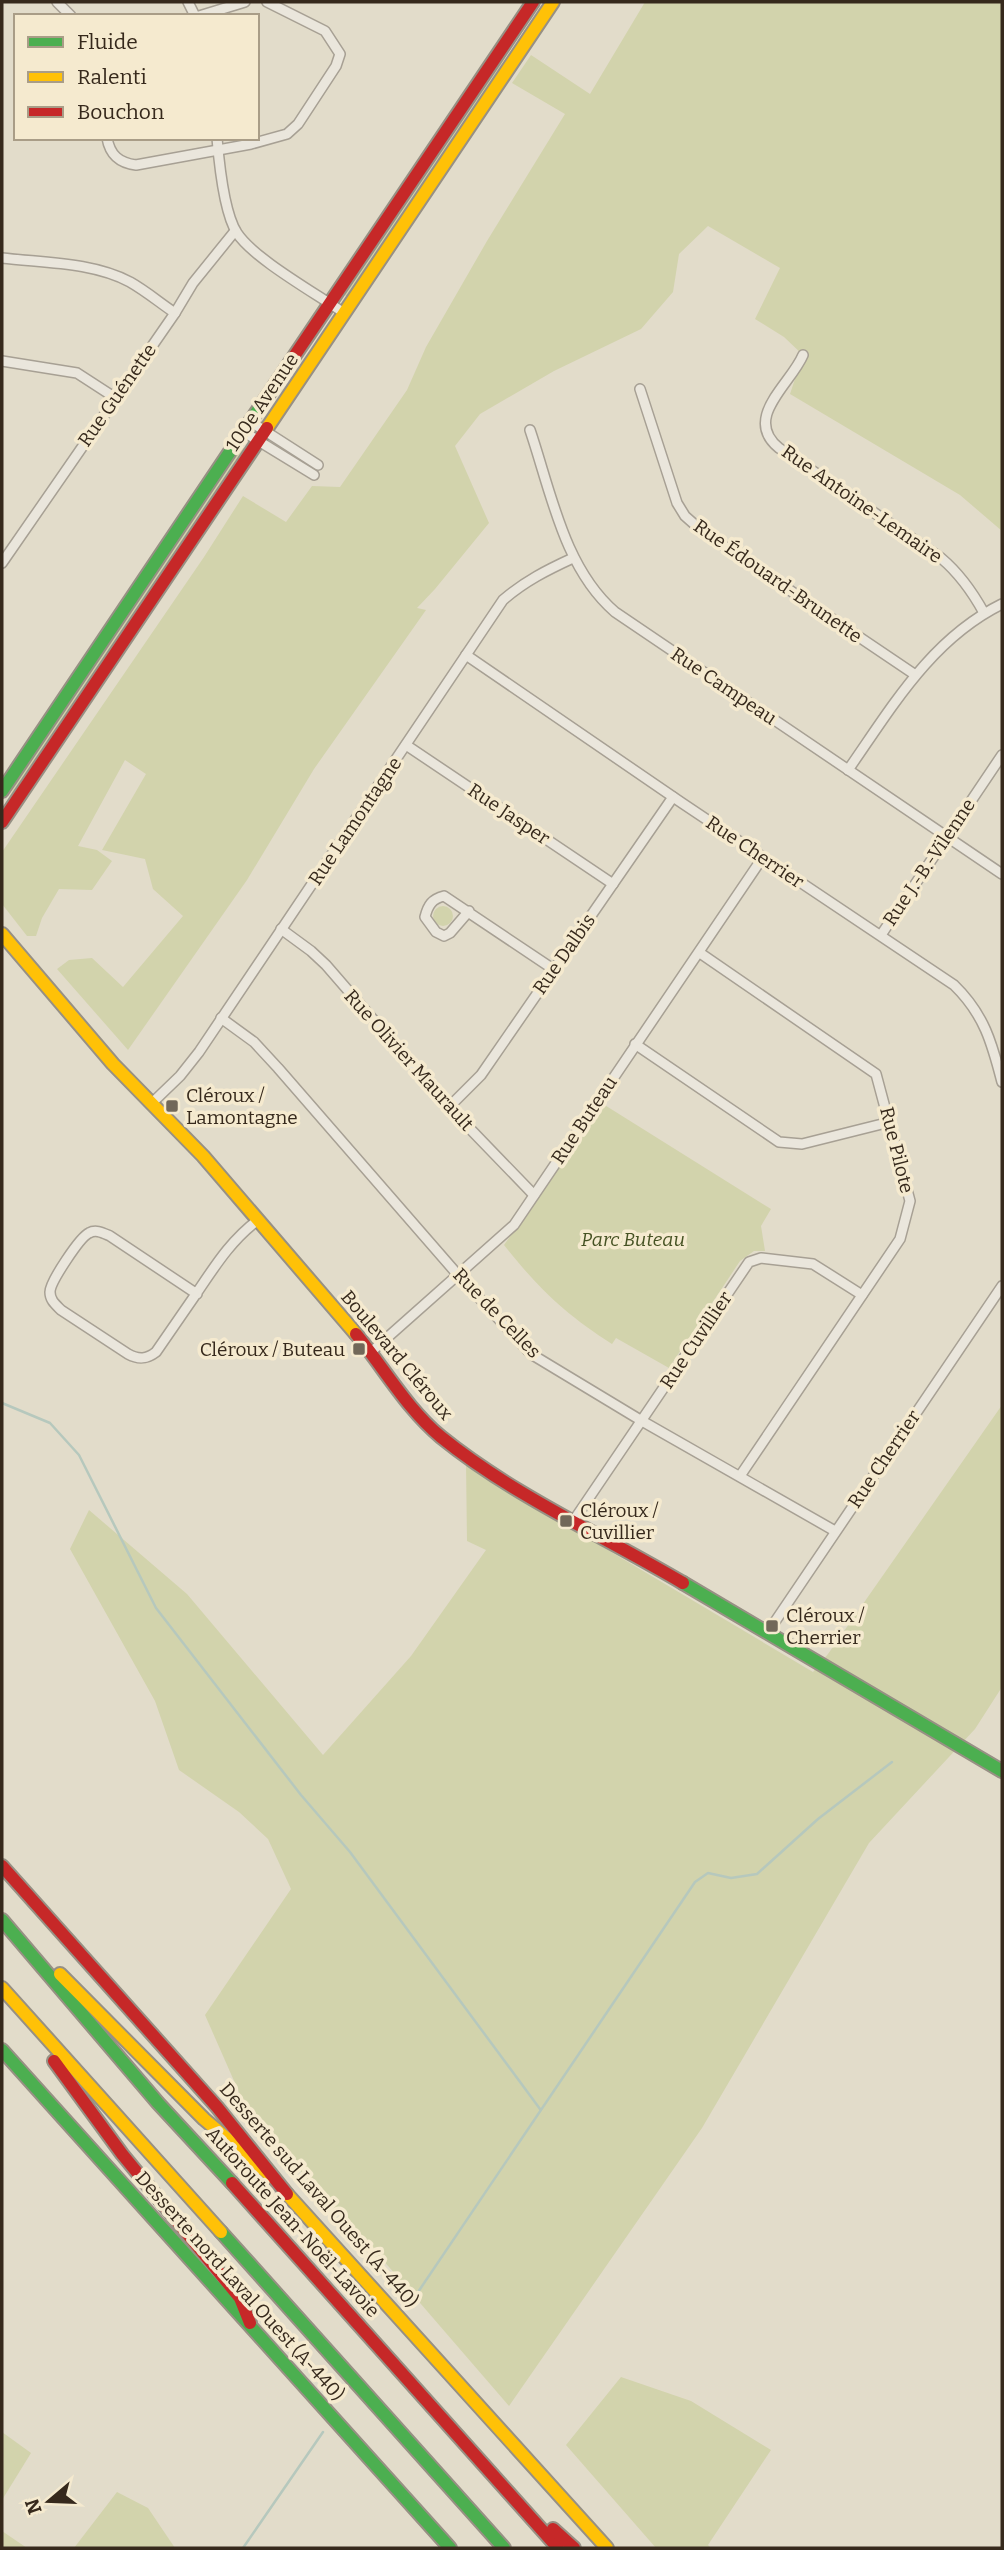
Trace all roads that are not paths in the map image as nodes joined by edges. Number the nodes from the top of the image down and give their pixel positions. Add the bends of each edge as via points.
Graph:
1 (245, 2) edge
2 (267, 2) edge
3 (533, 2) edge
4 (552, 2) edge
5 (204, 14) edge
6 (107, 140) edge
7 (217, 140) edge
8 (218, 149) junction
9 (235, 231) junction
10 (2, 258) edge
11 (331, 303) junction
12 (175, 313) junction
13 (344, 313) junction
14 (803, 355) dead end
15 (3, 365) edge
16 (640, 388) dead end
17 (114, 397) junction
18 (248, 427) junction
19 (530, 430) dead end
20 (262, 436) junction
21 (318, 465) dead end
22 (314, 475) dead end
23 (3, 557) edge
24 (573, 558) junction
25 (1002, 604) edge
26 (984, 613) junction
27 (466, 655) junction
28 (914, 674) junction
29 (406, 745) junction
30 (1002, 755) edge
31 (848, 770) junction
32 (2, 791) edge
33 (673, 797) junction
34 (2, 822) edge
35 (945, 837) junction
36 (763, 858) junction
37 (1002, 874) edge
38 (613, 884) junction
39 (469, 911) junction
40 (281, 929) junction
41 (2, 934) edge
42 (881, 934) junction
43 (700, 953) junction
44 (553, 970) junction
45 (221, 1018) junction
46 (635, 1044) junction
47 (1002, 1082) edge
48 (152, 1103) junction
49 (449, 1107) junction
50 (890, 1122) junction
51 (534, 1195) junction
52 (258, 1220) junction
53 (458, 1275) junction
54 (1002, 1286) edge
55 (197, 1294) junction
56 (862, 1295) junction
57 (371, 1352) junction
58 (642, 1421) junction
59 (740, 1476) junction
60 (574, 1520) junction
61 (835, 1531) junction
62 (768, 1632) junction
63 (1002, 1771) edge
64 (2, 1866) edge
65 (2, 1917) edge
66 (3, 1989) edge
67 (2, 2050) edge
68 (272, 2177) junction
69 (250, 2323) junction
70 (491, 2469) junction
71 (433, 2470) junction
72 (450, 2548) edge
73 (490, 2548) edge
74 (504, 2548) edge
75 (558, 2548) edge
76 (574, 2548) edge
77 (607, 2548) edge

1 - 5 street
2 - 8 street via 325,31 340,54 298,124 287,134
3 - 11 main road, 100e Avenue
4 - 13 main road, 100e Avenue
6 - 8 street via 109,150 125,164
7 - 8 street
8 - 9 street
9 - 11 street via 255,251
9 - 12 street, Rue Guénette via 198,275
10 - 12 street via 108,274 131,283
11 - 13 street
11 - 18 main road, 100e Avenue
12 - 17 street, Rue Guénette
13 - 20 main road, 100e Avenue
14 - 26 street, Rue Antoine-Lemaire via 766,415 770,439 942,558 970,588
15 - 17 street via 77,373
16 - 28 street, Rue Édouard-Brunette via 685,516
17 - 23 street, Rue Guénette
18 - 20 street
18 - 32 main road, 100e Avenue
19 - 24 street, Rue Campeau
20 - 21 street
20 - 22 street
20 - 34 main road, 100e Avenue
24 - 27 street, Rue Lamontagne via 540,573 503,600
24 - 31 street, Rue Campeau via 597,597 615,612
25 - 26 street
26 - 28 street
27 - 29 street, Rue Lamontagne
27 - 33 street, Rue Cherrier
28 - 31 street
29 - 38 street, Rue Jasper
29 - 40 street, Rue Lamontagne
30 - 35 street, Rue J.-B.-Vilenne
31 - 35 street, Rue Campeau
33 - 36 street, Rue Cherrier
33 - 38 street, Rue Dalbis
35 - 37 street, Rue Campeau
35 - 42 street, Rue J.-B.-Vilenne
36 - 42 street, Rue Cherrier
36 - 43 street, Rue Buteau
38 - 44 street, Rue Dalbis
39 - 39 street via 444,896 428,906 425,917 444,936
39 - 44 street
40 - 45 street, Rue Lamontagne
40 - 49 street, Rue Olivier Maurault via 326,965
41 - 48 main road, Boulevard Cléroux
42 - 47 street, Rue Cherrier via 972,1002 985,1024
43 - 46 street, Rue Buteau
43 - 50 street, Rue Pilote via 869,1067 880,1084
44 - 49 street, Rue Dalbis via 481,1075
45 - 48 street, Rue Lamontagne via 180,1076
45 - 53 street, Rue de Celles via 254,1042 278,1068
46 - 50 street via 779,1142 802,1144
46 - 51 street, Rue Buteau
48 - 52 main road, Boulevard Cléroux
49 - 51 street, Rue Olivier Maurault
50 - 56 street, Rue Pilote via 910,1201 900,1239
51 - 53 street, Rue Buteau via 503,1237
52 - 55 street via 230,1245
52 - 57 main road, Boulevard Cléroux
53 - 57 street, Rue Buteau
53 - 58 street, Rue de Celles via 531,1354
54 - 61 street, Rue Cherrier
55 - 55 street via 156,1352 137,1359 61,1310 50,1293 52,1282 82,1239 99,1231
56 - 58 street, Rue Cuvillier via 813,1264 755,1258
56 - 59 street, Rue Pilote
57 - 60 main road, Boulevard Cléroux via 440,1436 505,1482
58 - 59 street, Rue de Celles
58 - 60 street, Rue Cuvillier
59 - 61 street, Rue de Celles
60 - 62 main road, Boulevard Cléroux
61 - 62 street, Rue Cherrier
62 - 63 main road, Boulevard Cléroux
64 - 68 main road, Desserte sud Laval Ouest (A-440) via 216,2107
65 - 68 main road via 204,2119
65 - 70 main road, Autoroute Jean-Noël-Lavoie via 159,2103
66 - 69 main road via 122,2154 240,2298
66 - 71 main road
67 - 69 main road, Desserte nord Laval Ouest (A-440)
68 - 77 main road, Desserte sud Laval Ouest (A-440)
69 - 72 main road, Desserte nord Laval Ouest (A-440)
70 - 75 main road, Autoroute Jean-Noël-Lavoie
70 - 76 main road
71 - 73 main road
71 - 74 main road

